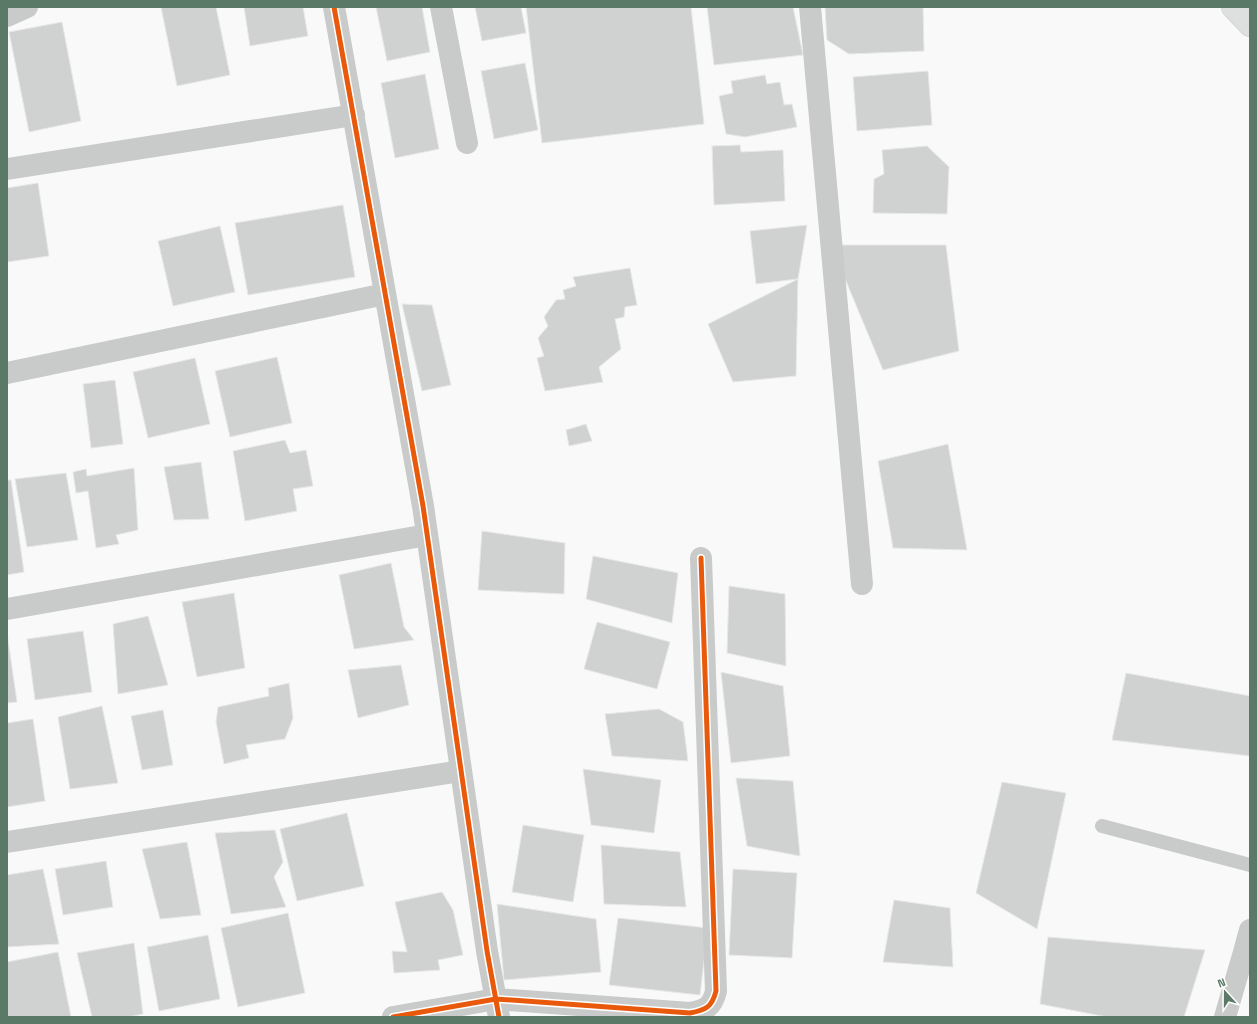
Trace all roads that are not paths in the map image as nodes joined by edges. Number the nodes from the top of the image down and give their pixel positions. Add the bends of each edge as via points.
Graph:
1 (334, 7) edge
2 (441, 7) edge
3 (810, 7) edge
4 (1233, 7) edge
5 (1250, 25) edge
6 (354, 115) junction
7 (467, 143) dead end
8 (7, 169) edge
9 (385, 294) junction
10 (7, 373) edge
11 (427, 535) junction
12 (702, 558) dead end
13 (862, 584) dead end
14 (7, 609) edge
15 (461, 771) junction
16 (1102, 826) dead end
17 (7, 842) edge
18 (1250, 865) edge
19 (1250, 930) edge
20 (1247, 953) edge
21 (497, 1008) edge
22 (394, 1017) edge
23 (1225, 1017) edge

1 - 6 street
2 - 7 street
3 - 13 street
4 - 5 main road
6 - 8 street
6 - 9 street
9 - 10 street
9 - 11 street
11 - 14 street
11 - 15 street
12 - 21 street via 716,983 713,1001 708,1007 690,1013
15 - 17 street
15 - 21 street
16 - 18 lane
19 - 20 street
20 - 23 street
21 - 22 street

